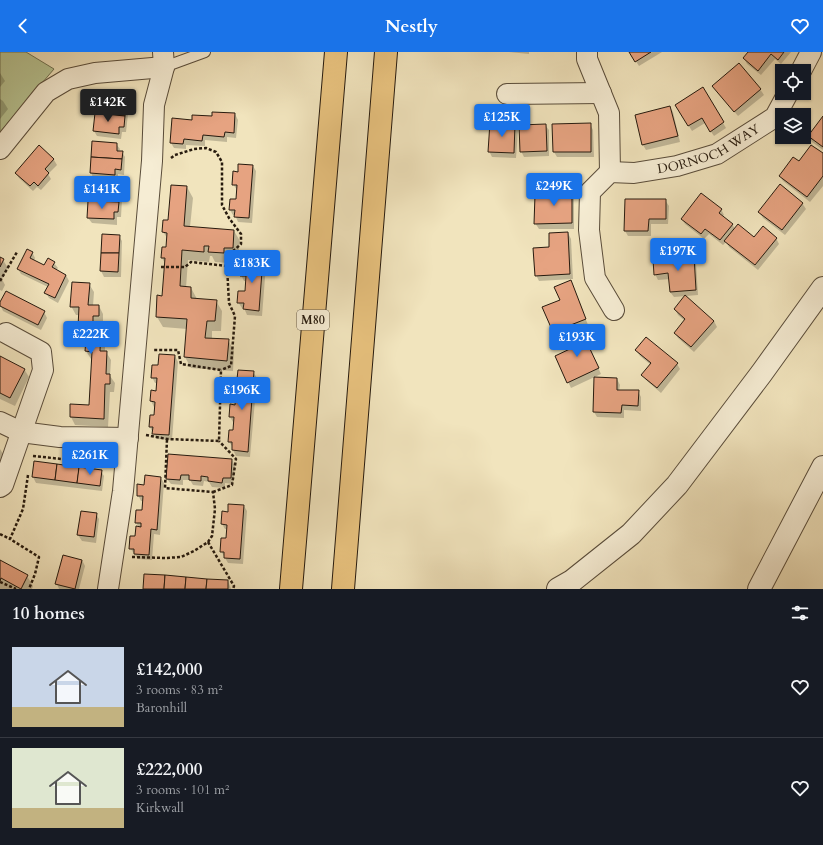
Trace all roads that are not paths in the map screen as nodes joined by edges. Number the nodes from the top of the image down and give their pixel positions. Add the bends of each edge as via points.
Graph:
1 (205, 52) edge
2 (336, 52) edge
3 (386, 52) edge
4 (587, 52) edge
5 (812, 52) edge
6 (163, 60) edge
7 (805, 64) edge
8 (601, 93) junction
9 (507, 94) dead end
10 (784, 100) edge
11 (0, 149) edge
12 (610, 172) junction
13 (823, 288) edge
14 (614, 310) dead end
15 (6, 333) dead end
16 (0, 422) edge
17 (21, 432) junction
18 (128, 435) junction
19 (823, 467) edge
20 (0, 487) edge
21 (108, 589) edge
22 (291, 589) edge
23 (343, 589) edge
24 (558, 589) edge
25 (759, 589) edge

1 - 6 lane
2 - 22 highway, M80
3 - 23 highway
4 - 8 street via 586,59
5 - 7 street
6 - 11 street via 68,79 46,92
6 - 18 street via 154,105 152,161
8 - 9 street
8 - 12 street via 609,113
10 - 12 street, DORNOCH WAY via 775,117 717,154 677,166 634,173
12 - 14 street via 590,192 589,230 596,278
13 - 24 street via 677,485 631,534 572,581
15 - 17 street via 41,352 43,370
16 - 17 street
17 - 18 street via 60,437
17 - 20 street via 3,485
18 - 21 street via 123,491
19 - 25 street

